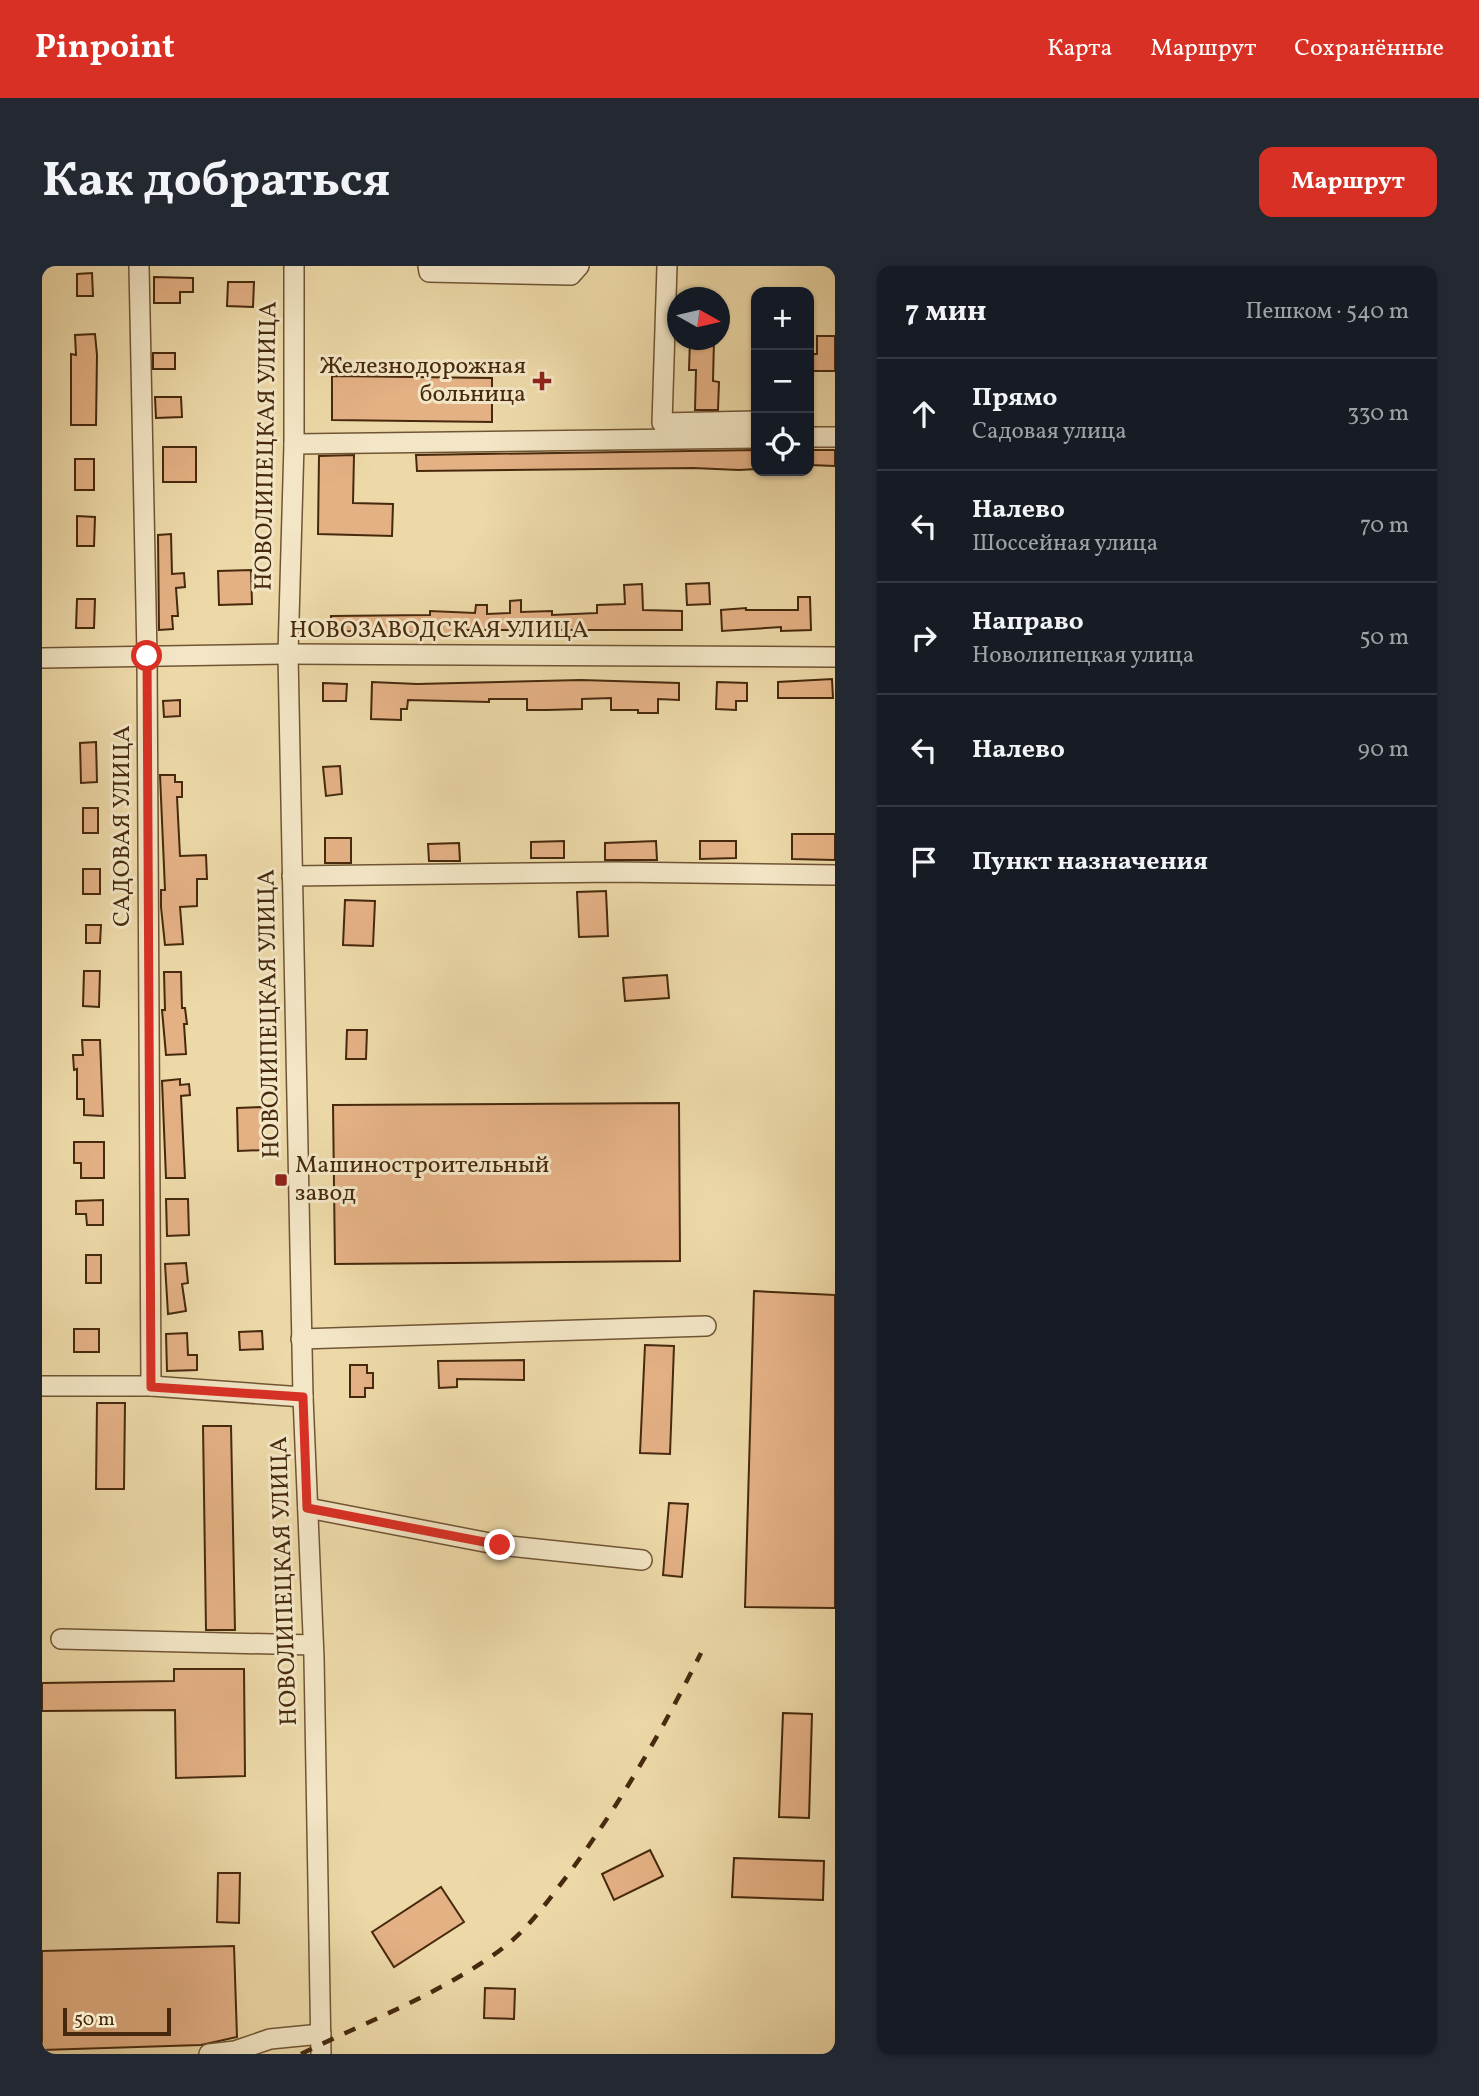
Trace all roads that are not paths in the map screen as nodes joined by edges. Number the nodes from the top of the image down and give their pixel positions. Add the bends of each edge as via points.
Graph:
1 (139, 266) edge
2 (293, 266) edge
3 (429, 266) edge
4 (579, 266) edge
5 (667, 266) edge
6 (751, 421) edge
7 (814, 437) edge
8 (835, 437) edge
9 (751, 438) edge
10 (294, 444) junction
11 (288, 654) junction
12 (147, 656) junction
13 (835, 657) edge
14 (42, 659) edge
15 (835, 875) edge
16 (292, 876) junction
17 (706, 1326) dead end
18 (301, 1339) junction
19 (42, 1386) edge
20 (151, 1387) junction
21 (303, 1397) junction
22 (307, 1508) junction
23 (642, 1560) dead end
24 (61, 1639) dead end
25 (313, 1645) junction
26 (321, 2044) edge
27 (209, 2054) edge

1 - 12 street, САДОВАЯ УЛИЦА
2 - 10 street, НОВОЛИПЕЦКАЯ УЛИЦА
3 - 4 street via 429,272 571,275
5 - 6 street via 662,423
7 - 8 street
9 - 10 street
10 - 11 street, НОВОЛИПЕЦКАЯ УЛИЦА
11 - 12 street, НОВОЗАВОДСКАЯ УЛИЦА
11 - 13 street, НОВОЗАВОДСКАЯ УЛИЦА
11 - 16 street, НОВОЛИПЕЦКАЯ УЛИЦА
12 - 14 street, НОВОЗАВОДСКАЯ УЛИЦА
12 - 20 street, САДОВАЯ УЛИЦА
15 - 16 street
16 - 18 street, НОВОЛИПЕЦКАЯ УЛИЦА
17 - 18 street
18 - 21 street, НОВОЛИПЕЦКАЯ УЛИЦА
19 - 20 street
20 - 21 street
21 - 22 street, НОВОЛИПЕЦКАЯ УЛИЦА
22 - 23 street via 500,1545
22 - 25 street, НОВОЛИПЕЦКАЯ УЛИЦА
24 - 25 street
25 - 26 street, НОВОЛИПЕЦКАЯ УЛИЦА
26 - 27 street via 270,2039

